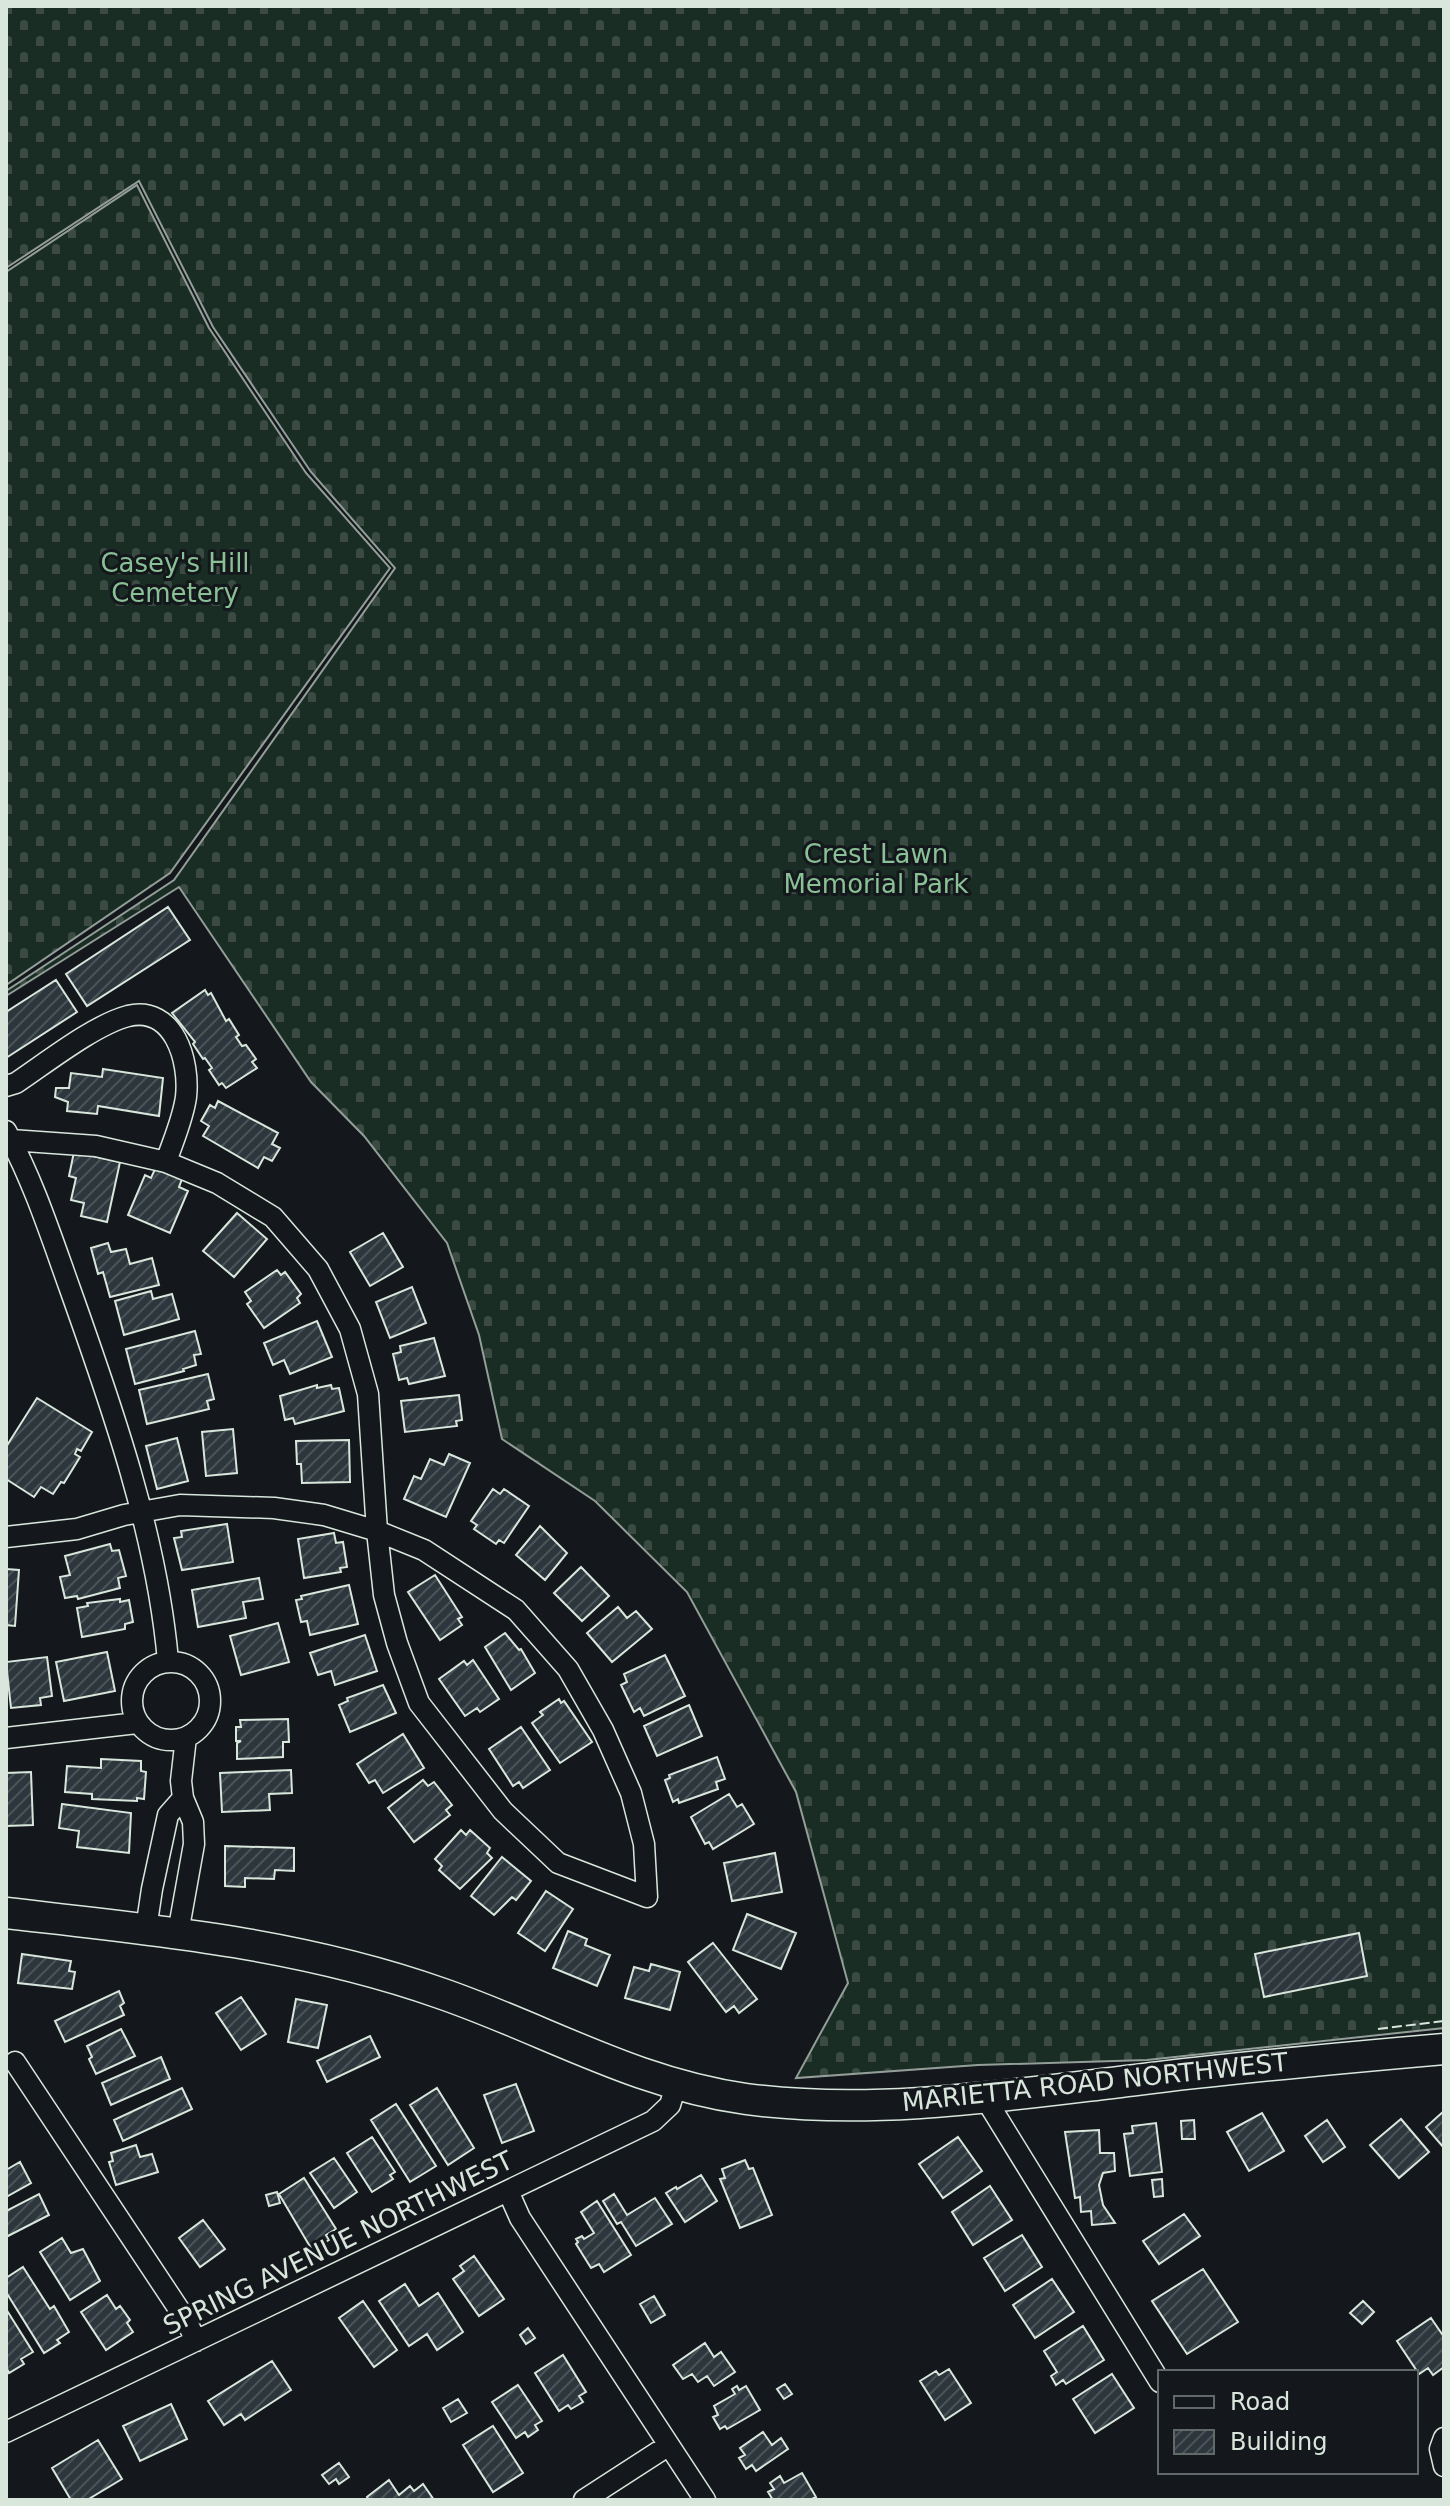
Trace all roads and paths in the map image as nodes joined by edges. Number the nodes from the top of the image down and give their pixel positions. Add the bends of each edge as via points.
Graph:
1 (6, 1086) edge
2 (9, 1136) edge
3 (166, 1162) junction
4 (140, 1512) junction
5 (377, 1531) junction
6 (6, 1537) edge
7 (168, 1661) junction
8 (137, 1723) junction
9 (186, 1737) junction
10 (6, 1738) edge
11 (183, 1798) junction
12 (6, 1913) edge
13 (146, 1929) junction
14 (178, 1933) junction
15 (1444, 2049) edge
16 (15, 2062) dead end
17 (676, 2085) junction
18 (985, 2098) junction
19 (508, 2191) junction
20 (196, 2341) junction
21 (1158, 2379) edge
22 (6, 2432) edge
23 (1444, 2438) edge
24 (669, 2445) junction
25 (1444, 2466) edge
26 (584, 2500) edge
27 (705, 2500) edge

1 - 3 street via 99,1029 129,1016 154,1017 176,1034 184,1063 186,1095
2 - 3 street via 96,1146
2 - 4 street via 102,1379
3 - 5 street via 217,1183 273,1217 318,1269 350,1329 368,1394
4 - 5 street via 180,1505 274,1508 324,1515
4 - 6 street via 77,1529
4 - 7 street
5 - 5 street via 424,1550 516,1610 568,1669 631,1793 644,1844 647,1897 558,1863 503,1811 419,1703 384,1595
7 - 8 street via 152,1665 133,1687
7 - 9 street via 195,1669 210,1696 208,1714
8 - 9 street via 161,1739
8 - 10 street
9 - 11 street
11 - 13 street via 168,1815
11 - 14 street via 193,1822 194,1844
12 - 13 main road, MARIETTA ROAD NORTHWEST
13 - 14 main road, MARIETTA ROAD NORTHWEST
14 - 17 main road, MARIETTA ROAD NORTHWEST via 334,1960 442,1993 610,2064
15 - 18 main road, MARIETTA ROAD NORTHWEST
16 - 20 street
17 - 18 main road, MARIETTA ROAD NORTHWEST via 745,2099 817,2105
17 - 19 street, SPRING AVENUE NORTHWEST via 670,2105 653,2121
18 - 21 street
19 - 20 street, SPRING AVENUE NORTHWEST
19 - 24 street via 520,2218
20 - 22 street, SPRING AVENUE NORTHWEST
23 - 25 street
24 - 26 street
24 - 27 street

